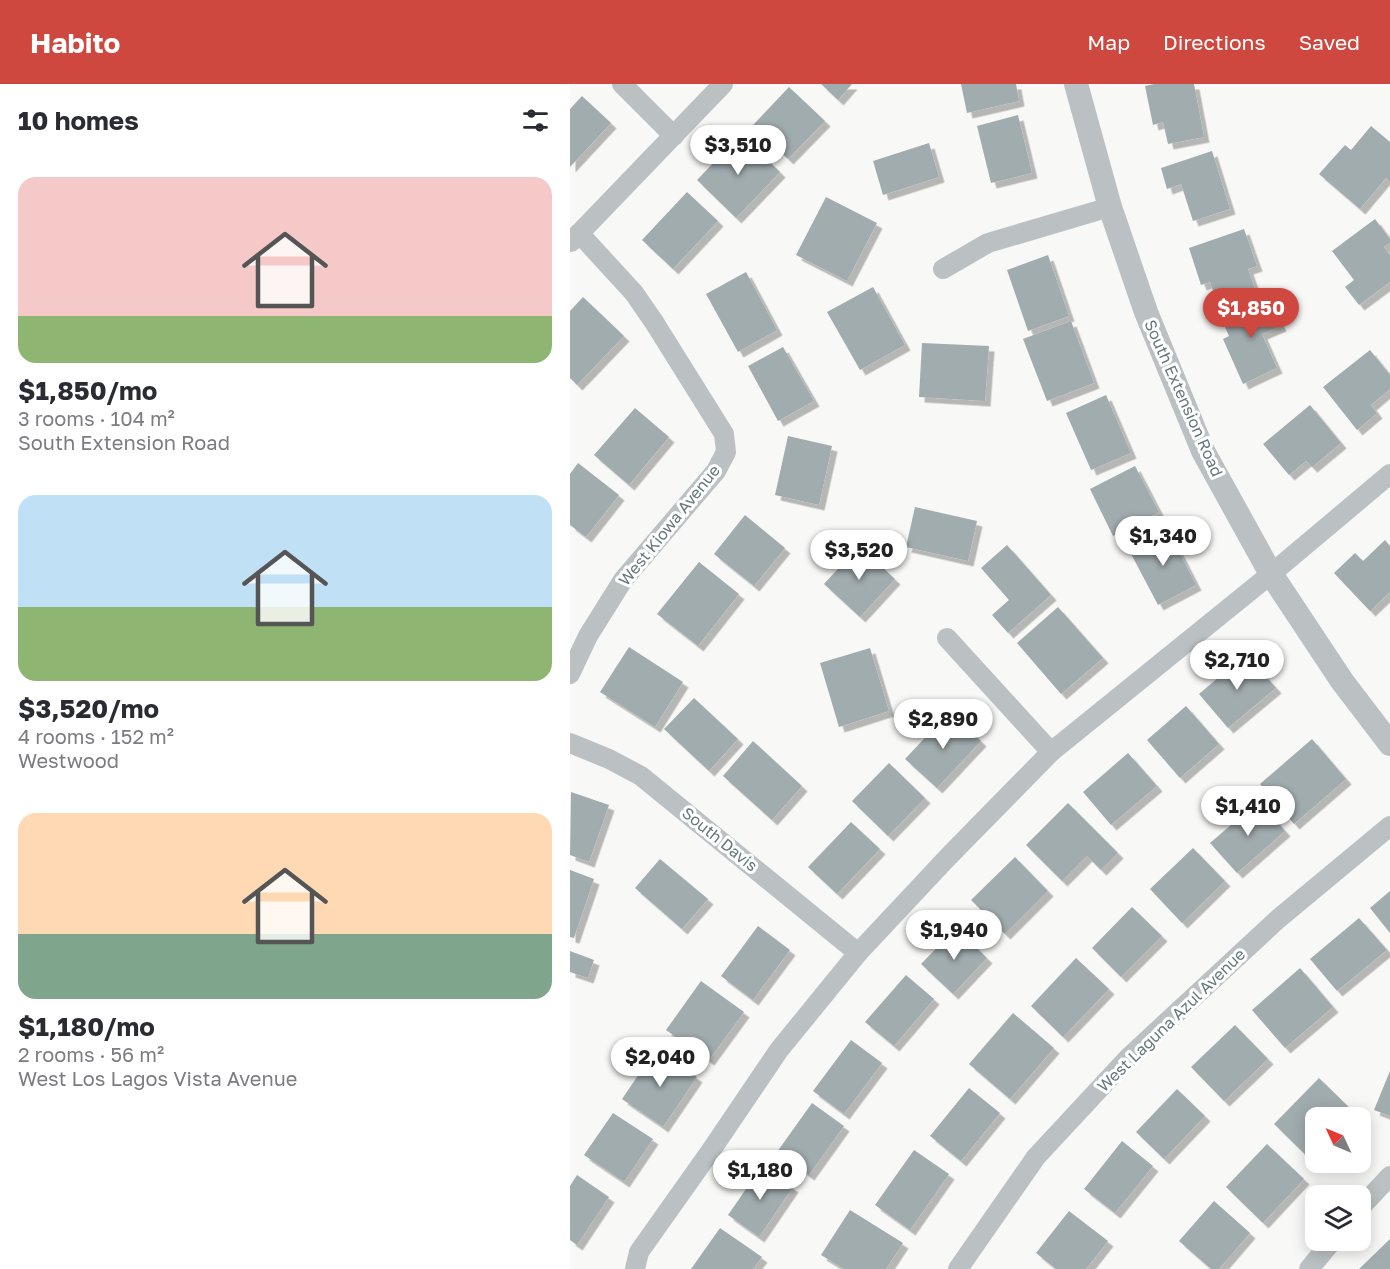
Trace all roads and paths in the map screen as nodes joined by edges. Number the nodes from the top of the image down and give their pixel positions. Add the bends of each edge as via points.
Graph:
1 (622, 84) edge
2 (723, 84) edge
3 (1076, 84) edge
4 (674, 136) junction
5 (1110, 207) junction
6 (574, 238) edge
7 (943, 269) dead end
8 (1390, 474) edge
9 (1271, 574) junction
10 (947, 638) dead end
11 (570, 674) edge
12 (570, 743) edge
13 (1390, 744) edge
14 (1051, 752) junction
15 (1390, 826) edge
16 (858, 953) junction
17 (1389, 1175) edge
18 (1371, 1195) edge
19 (1324, 1251) edge
20 (635, 1269) edge
21 (958, 1269) edge
22 (1308, 1269) edge

1 - 4 street
2 - 4 street
3 - 5 street, South Extension Road
4 - 6 street
5 - 7 street via 987,243
5 - 9 street, South Extension Road via 1146,312 1203,451
6 - 11 street, West Kiowa Avenue via 634,292 724,434 726,452 716,471 623,580
8 - 9 street
9 - 13 street, South Extension Road via 1342,681
9 - 14 street
10 - 14 street
12 - 16 street, South Davis via 641,776
14 - 16 street
15 - 21 street, West Laguna Azul Avenue via 1278,919 1128,1058 1036,1157
16 - 20 street via 779,1050 639,1252
17 - 18 street
19 - 22 street

